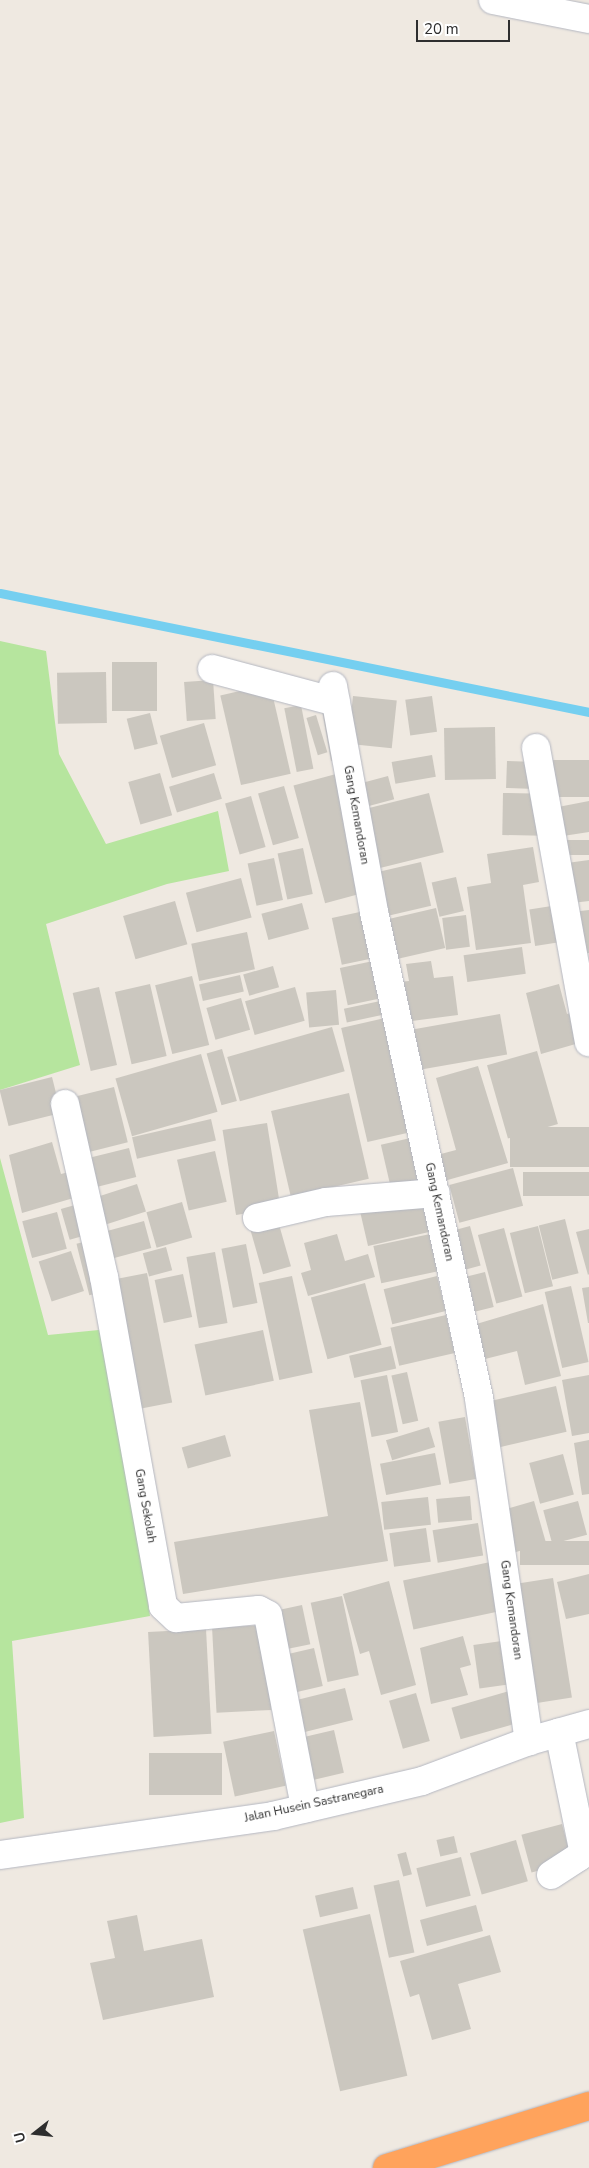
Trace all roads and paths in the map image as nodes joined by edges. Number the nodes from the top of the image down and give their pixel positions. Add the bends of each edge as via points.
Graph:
1 (493, 0) edge
2 (589, 19) edge
3 (212, 668) dead end
4 (536, 748) dead end
5 (589, 1042) edge
6 (65, 1104) dead end
7 (436, 1193) junction
8 (256, 1218) dead end
9 (589, 1724) edge
10 (559, 1732) junction
11 (529, 1741) junction
12 (305, 1808) junction
13 (0, 1855) edge
14 (551, 1875) dead end
15 (589, 2106) edge
16 (387, 2168) edge

1 - 2 street
3 - 7 street, Gang Kemandoran via 335,694 374,912
4 - 5 street
6 - 12 street, Gang Sekolah via 104,1277 163,1606 176,1618 259,1610 268,1615
7 - 8 street via 335,1201
7 - 11 street, Gang Kemandoran via 479,1399
9 - 10 street, Jalan Husein Sastranegara
10 - 11 street, Jalan Husein Sastranegara
10 - 14 street via 583,1850 579,1857
11 - 12 street, Jalan Husein Sastranegara via 422,1780
12 - 13 street, Jalan Husein Sastranegara
15 - 16 highway

